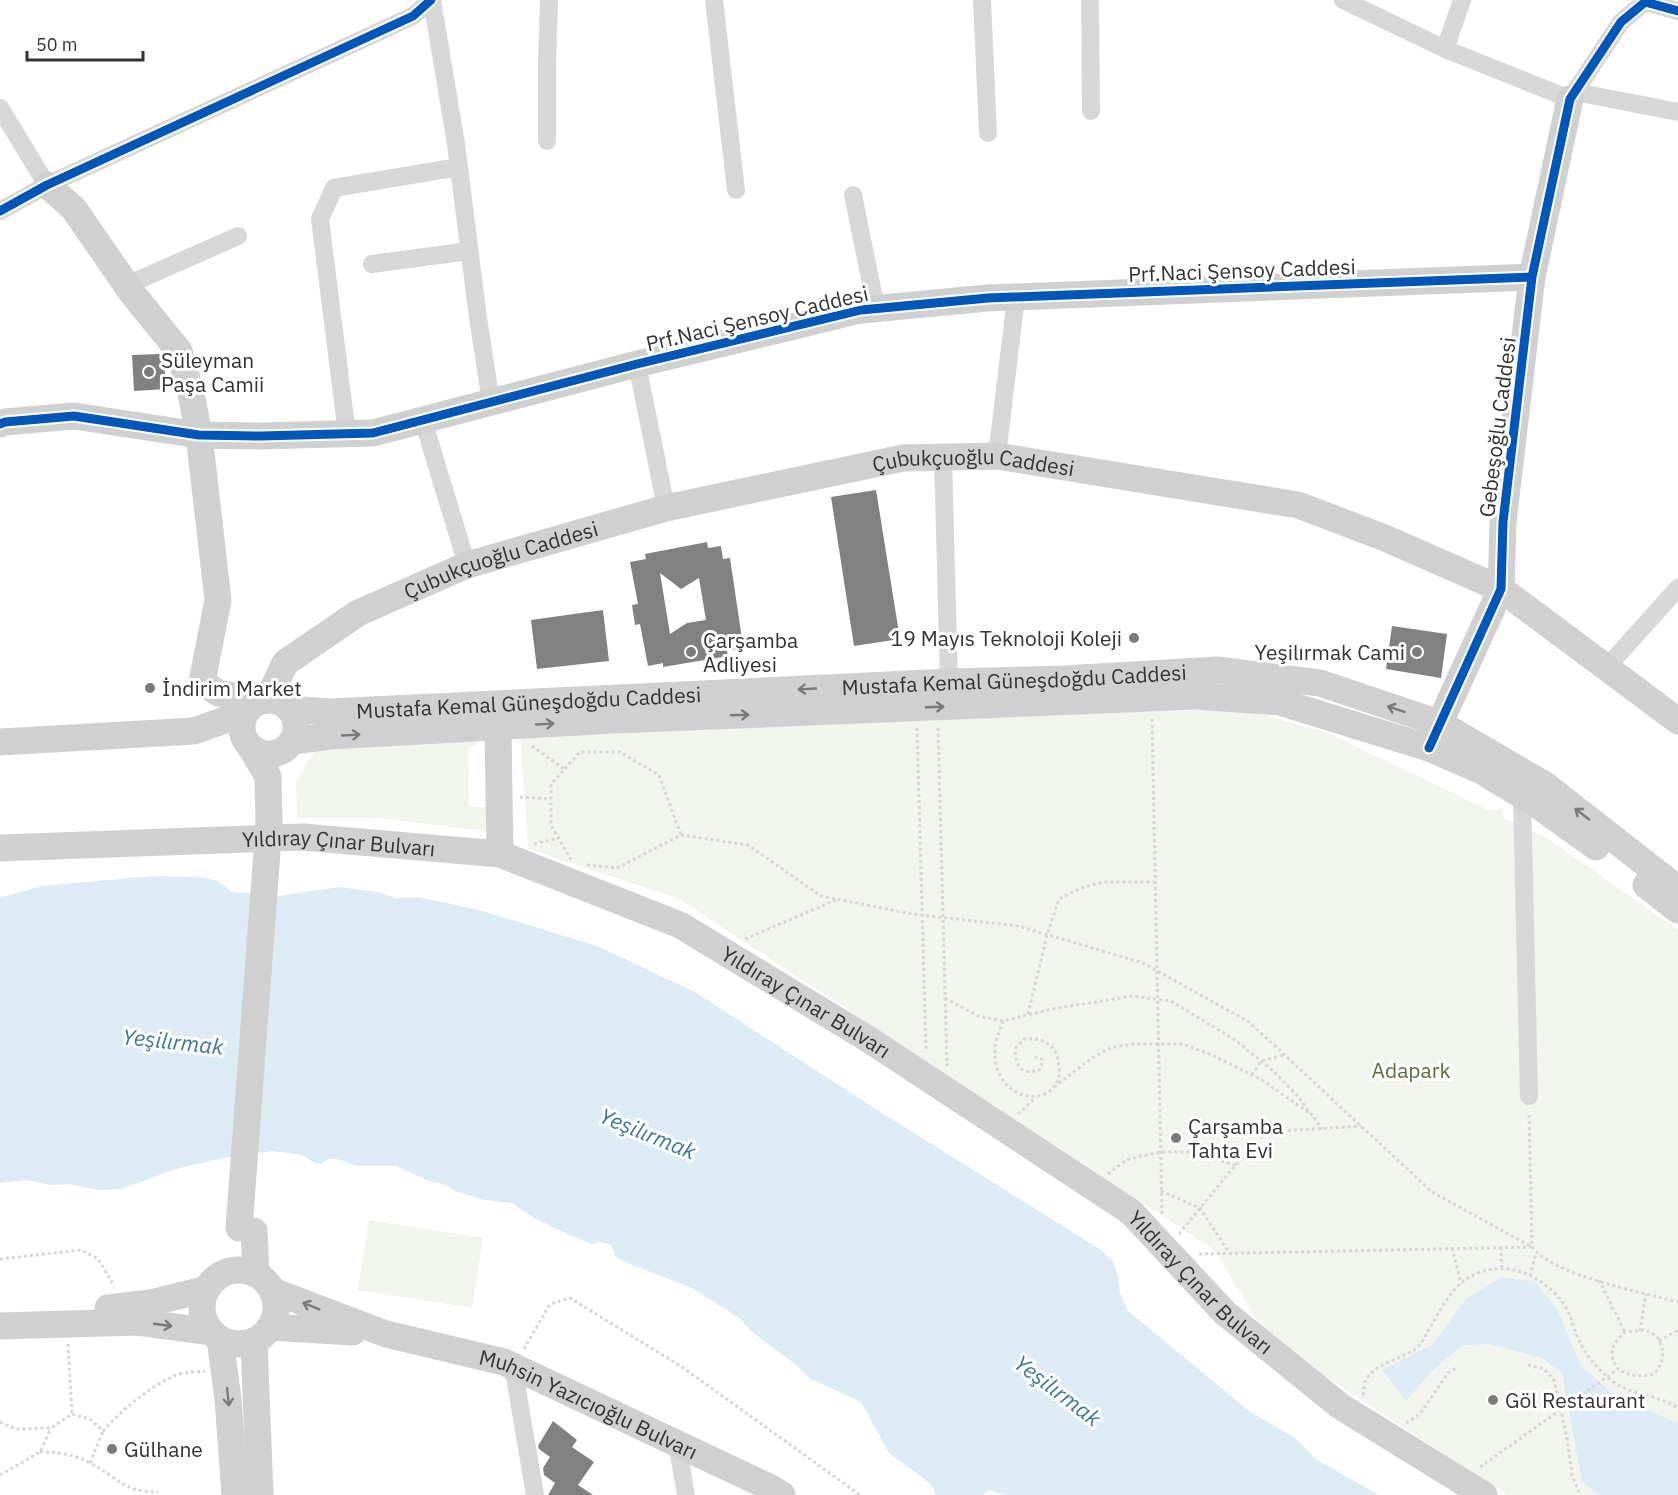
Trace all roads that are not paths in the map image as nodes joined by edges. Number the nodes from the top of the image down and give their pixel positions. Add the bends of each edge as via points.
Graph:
1 (431, 0) edge
2 (549, 0) edge
3 (714, 0) edge
4 (982, 0) edge
5 (1090, 0) edge
6 (1343, 0) edge
7 (1462, 0) edge
8 (1678, 11) edge
9 (1445, 49) junction
10 (1572, 95) junction
11 (0, 108) edge
12 (1091, 111) dead end
13 (1678, 112) edge
14 (988, 133) dead end
15 (547, 141) dead end
16 (459, 167) junction
17 (47, 185) junction
18 (736, 189) dead end
19 (853, 195) dead end
20 (0, 211) edge
21 (238, 236) dead end
22 (469, 250) junction
23 (372, 264) dead end
24 (1532, 277) junction
25 (127, 285) junction
26 (1016, 297) junction
27 (876, 308) junction
28 (637, 364) junction
29 (490, 402) junction
30 (423, 420) junction
31 (0, 424) edge
32 (347, 434) junction
33 (199, 435) junction
34 (943, 456) junction
35 (997, 456) junction
36 (666, 508) junction
37 (467, 565) junction
38 (1678, 588) edge
39 (1502, 589) junction
40 (1607, 667) junction
41 (202, 682) junction
42 (949, 682) junction
43 (259, 718) junction
44 (1678, 721) edge
45 (1439, 723) junction
46 (498, 727) junction
47 (194, 731) junction
48 (0, 742) edge
49 (290, 744) junction
50 (1429, 748) junction
51 (1522, 795) junction
52 (274, 827) junction
53 (0, 848) edge
54 (500, 854) junction
55 (1678, 889) edge
56 (1678, 910) edge
57 (1529, 1096) road end
58 (254, 1278) junction
59 (207, 1289) junction
60 (0, 1319) edge
61 (0, 1326) edge
62 (262, 1334) junction
63 (386, 1334) junction
64 (216, 1335) junction
65 (513, 1366) junction
66 (677, 1443) junction
67 (776, 1493) edge
68 (235, 1495) edge
69 (260, 1495) edge
70 (535, 1495) edge
71 (686, 1495) edge
72 (1484, 1495) edge

1 - 16 street
1 - 17 street via 413,16
2 - 15 street
3 - 18 street
4 - 14 street
5 - 12 street
6 - 9 street
7 - 9 street
8 - 10 street via 1645,2 1621,22
9 - 10 street
10 - 13 street
10 - 24 main road, Gebeşoğlu Caddesi
11 - 17 street
16 - 22 street
16 - 32 street via 334,188 320,219
17 - 20 street
17 - 25 main road via 74,209
19 - 27 street
21 - 25 street
22 - 23 street
22 - 29 street
24 - 26 main road, Prf.Naci Şensoy Caddesi
24 - 39 main road, Gebeşoğlu Caddesi via 1503,522
25 - 33 main road via 179,351
26 - 27 main road, Prf.Naci Şensoy Caddesi
26 - 35 street
27 - 28 main road, Prf.Naci Şensoy Caddesi
28 - 29 main road, Prf.Naci Şensoy Caddesi
28 - 36 street
29 - 30 main road, Prf.Naci Şensoy Caddesi
30 - 32 main road, Prf.Naci Şensoy Caddesi via 373,433
30 - 37 street
31 - 33 main road, Prf.Naci Şensoy Caddesi via 74,416
32 - 33 main road, Prf.Naci Şensoy Caddesi
33 - 41 main road via 218,600
34 - 35 main road, Çubukçuoğlu Caddesi
34 - 36 main road, Çubukçuoğlu Caddesi via 903,458
34 - 42 street
35 - 39 main road, Çubukçuoğlu Caddesi via 1298,505
36 - 37 main road, Çubukçuoğlu Caddesi
37 - 43 main road, Çubukçuoğlu Caddesi via 358,613 285,663
38 - 40 street
39 - 40 main road, Çubukçuoğlu Caddesi
39 - 45 main road, Gebeşoğlu Caddesi
40 - 44 main road, Çubukçuoğlu Caddesi
41 - 43 main road
41 - 47 main road
42 -> 43 main road, Mustafa Kemal Güneşdoğdu Caddesi
45 -> 42 main road, Mustafa Kemal Güneşdoğdu Caddesi via 1320,683 1217,670
43 - 47 main road
43 - 49 main road via 296,724
43 - 49 main road, Mustafa Kemal Güneşdoğdu Caddesi via 263,754 280,752
43 - 52 main road
45 - 50 main road, Gebeşoğlu Caddesi
55 -> 45 main road, Mustafa Kemal Güneşdoğdu Caddesi via 1545,785
49 -> 46 main road, Mustafa Kemal Güneşdoğdu Caddesi via 330,736
46 -> 50 main road, Mustafa Kemal Güneşdoğdu Caddesi via 1195,696 1280,702
46 - 54 main road
47 - 48 main road
49 - 52 main road
50 - 51 main road, Mustafa Kemal Güneşdoğdu Caddesi via 1480,770
51 - 56 main road, Mustafa Kemal Güneşdoğdu Caddesi
51 - 57 street
52 - 58 main road via 246,1230
53 - 54 main road, Yıldıray Çınar Bulvarı via 303,837
54 - 72 main road, Yıldıray Çınar Bulvarı via 680,925 868,1039 1131,1212 1225,1313 1340,1406
58 - 59 main road via 223,1274
58 - 62 main road via 276,1302 275,1314
63 -> 58 main road, Muhsin Yazıcıoğlu Bulvarı
59 - 60 main road via 150,1303
59 - 64 main road via 202,1311
61 -> 64 main road via 137,1322
62 - 63 main road, Muhsin Yazıcıoğlu Bulvarı
62 - 64 main road via 243,1344
62 - 69 main road
63 - 65 main road, Muhsin Yazıcıoğlu Bulvarı
64 -> 68 main road via 228,1399
65 - 66 main road, Muhsin Yazıcıoğlu Bulvarı
65 - 70 street
66 - 67 main road, Muhsin Yazıcıoğlu Bulvarı
66 - 71 street

